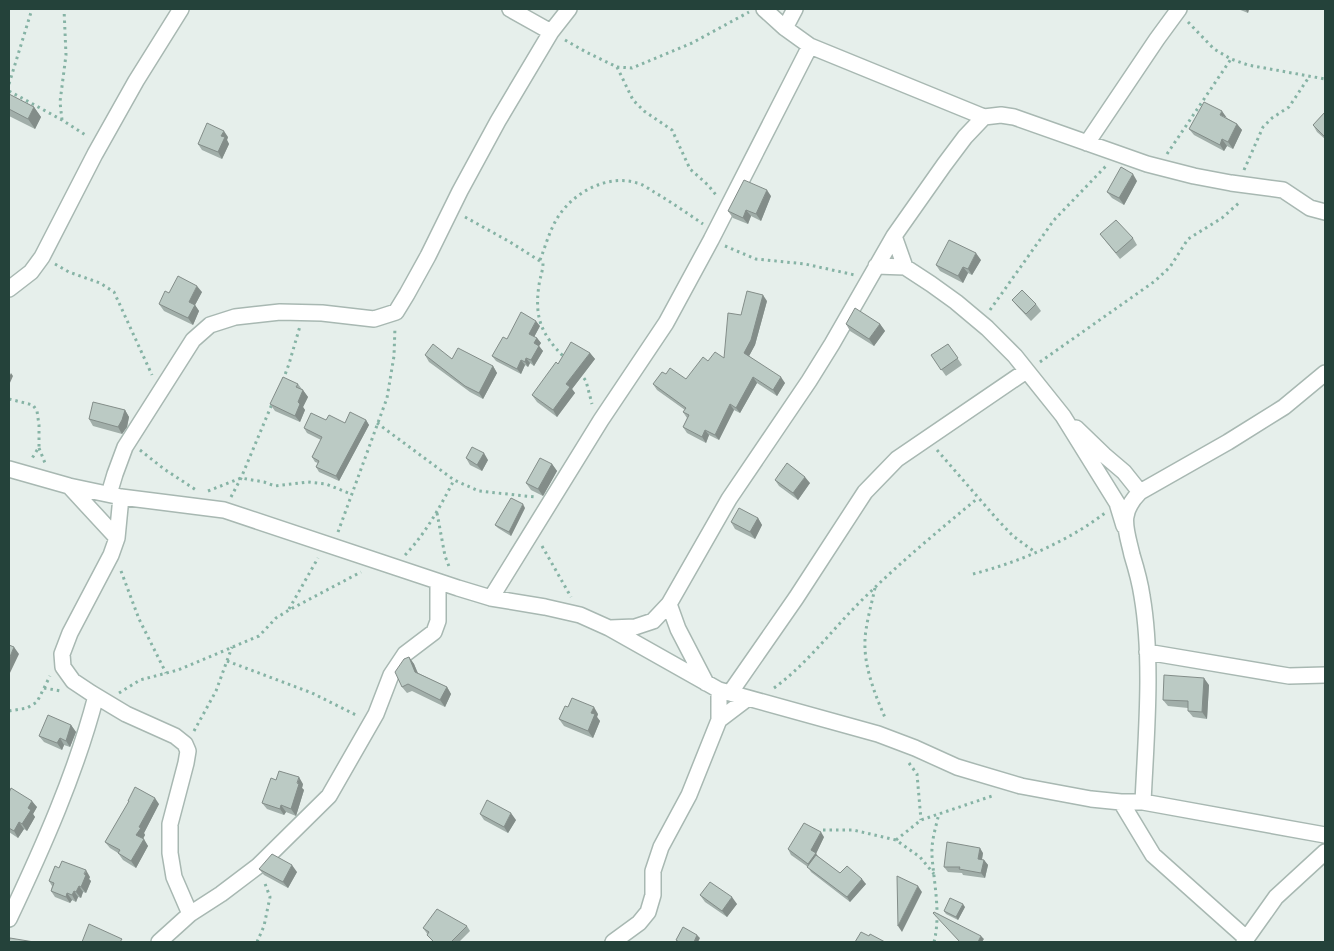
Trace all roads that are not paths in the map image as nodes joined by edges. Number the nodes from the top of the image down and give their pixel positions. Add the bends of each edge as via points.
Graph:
1 (181, 9) edge
2 (510, 9) edge
3 (569, 9) edge
4 (764, 9) edge
5 (795, 9) edge
6 (1178, 10) edge
7 (785, 28) junction
8 (551, 32) junction
9 (810, 46) junction
10 (984, 117) junction
11 (1088, 144) junction
12 (1325, 212) edge
13 (894, 236) junction
14 (905, 267) junction
15 (873, 272) junction
16 (9, 289) edge
17 (1026, 371) junction
18 (1325, 373) edge
19 (1063, 416) junction
20 (15, 471) edge
21 (69, 486) junction
22 (1140, 492) junction
23 (115, 496) junction
24 (1125, 529) junction
25 (118, 538) junction
26 (438, 582) junction
27 (492, 598) junction
28 (669, 604) junction
29 (609, 628) junction
30 (1147, 652) junction
31 (1325, 675) edge
32 (718, 689) junction
33 (99, 698) junction
34 (752, 699) junction
35 (720, 720) junction
36 (1121, 802) junction
37 (1143, 802) junction
38 (1325, 835) edge
39 (1325, 852) edge
40 (190, 914) junction
41 (9, 919) edge
42 (1245, 940) edge
43 (159, 942) edge
44 (613, 942) edge

1 - 16 street via 136,80 42,257 31,272
2 - 8 street
3 - 8 street
4 - 7 street
5 - 7 street
6 - 11 street
7 - 9 street
8 - 23 street via 498,121 396,312 374,319 280,312 235,316 210,325 193,340 130,441 120,460
9 - 10 street
9 - 27 street via 666,323 595,430
10 - 11 street via 1014,117
10 - 13 street via 965,137
11 - 12 street via 1194,176 1283,190 1310,208
13 - 14 street
13 - 15 street
14 - 15 street
14 - 17 street via 956,302 1015,356
15 - 28 street via 809,381 729,499
17 - 19 street
17 - 32 street via 897,459 865,492 796,598
18 - 22 street via 1284,407
19 - 22 street via 1124,472
19 - 24 street via 1117,503
20 - 21 street
21 - 23 street
21 - 25 street
22 - 24 street via 1126,514
23 - 25 street
23 - 26 street via 224,510
24 - 30 street via 1142,596
25 - 33 street via 62,654 63,667 73,681
26 - 27 street
26 - 40 street via 438,621 434,632 405,654 391,675 371,723 329,796 258,866
27 - 29 street via 580,615
28 - 29 street via 653,620 635,627
28 - 32 street via 678,629
29 - 32 street
30 - 31 street via 1288,676
30 - 37 street
32 - 34 street
32 - 35 street
33 - 40 street via 175,736 188,751 170,824 170,853 174,877
33 - 41 street via 62,798
34 - 35 street
34 - 36 street via 878,734 957,767 1021,786
35 - 44 street via 689,795 661,847 648,912
36 - 37 street
36 - 42 street via 1153,854
37 - 38 street
39 - 42 street via 1276,897
40 - 43 street

